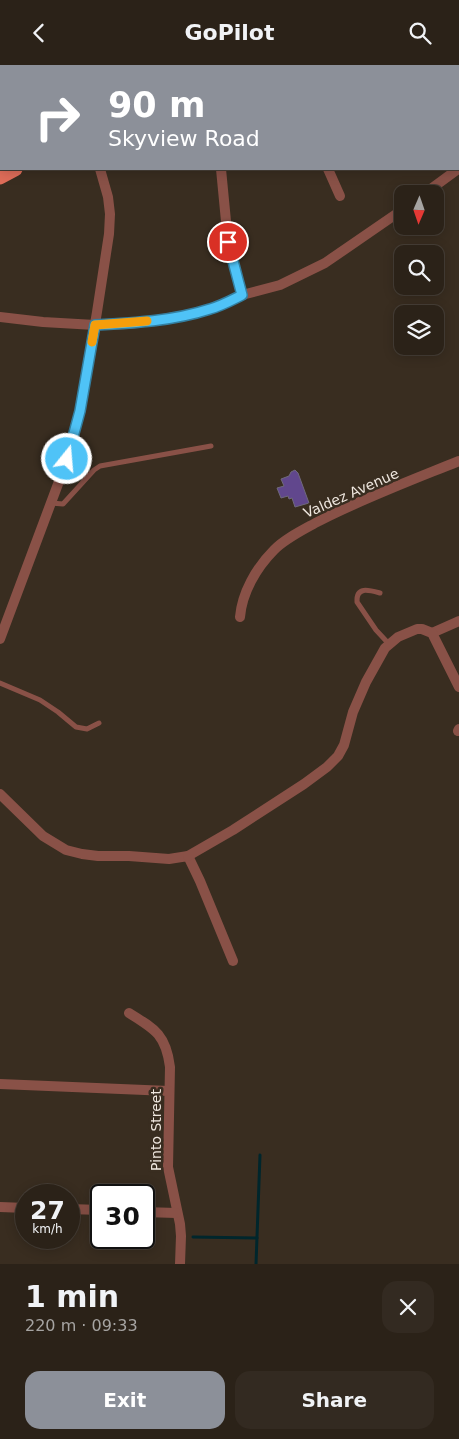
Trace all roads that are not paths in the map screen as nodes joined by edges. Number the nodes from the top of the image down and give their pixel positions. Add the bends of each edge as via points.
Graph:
1 (13, 170) edge
2 (100, 170) edge
3 (220, 170) edge
4 (328, 170) edge
5 (455, 170) edge
6 (0, 177) edge
7 (436, 185) edge
8 (340, 196) dead end
9 (394, 215) edge
10 (242, 295) junction
11 (0, 317) edge
12 (95, 325) junction
13 (211, 446) dead end
14 (459, 461) edge
15 (50, 503) junction
16 (380, 593) dead end
17 (240, 617) dead end
18 (459, 621) edge
19 (432, 633) junction
20 (0, 639) edge
21 (389, 645) junction
22 (0, 683) edge
23 (459, 687) edge
24 (100, 723) dead end
25 (0, 794) edge
26 (188, 856) junction
27 (233, 961) dead end
28 (129, 1013) dead end
29 (0, 1084) edge
30 (169, 1091) junction
31 (0, 1207) edge
32 (15, 1208) edge
33 (155, 1212) edge
34 (176, 1213) junction
35 (180, 1264) edge

1 - 6 main road
2 - 12 street via 110,214
3 - 10 street via 228,242
4 - 8 street
5 - 7 street
9 - 10 street via 325,263 280,285
10 - 12 street via 211,309 182,316 129,324
11 - 12 street
12 - 15 street via 80,411 67,459
13 - 15 lane via 100,466 63,504
14 - 17 street, Valdez Avenue via 347,506 297,533 274,550 260,567 241,604
15 - 20 street
16 - 21 lane via 363,590 357,595 357,602
18 - 19 street
19 - 21 street via 417,629
19 - 23 street
21 - 26 street via 366,682 338,756 304,784
22 - 24 lane via 40,701 76,727 87,729
25 - 26 street via 43,836 66,850 98,856 169,859
26 - 27 street
28 - 30 street, Pinto Street via 151,1027 165,1043 170,1067
29 - 30 street
30 - 34 street, Pinto Street via 168,1167
31 - 32 street
33 - 34 street
34 - 35 street, Pinto Street via 181,1236

